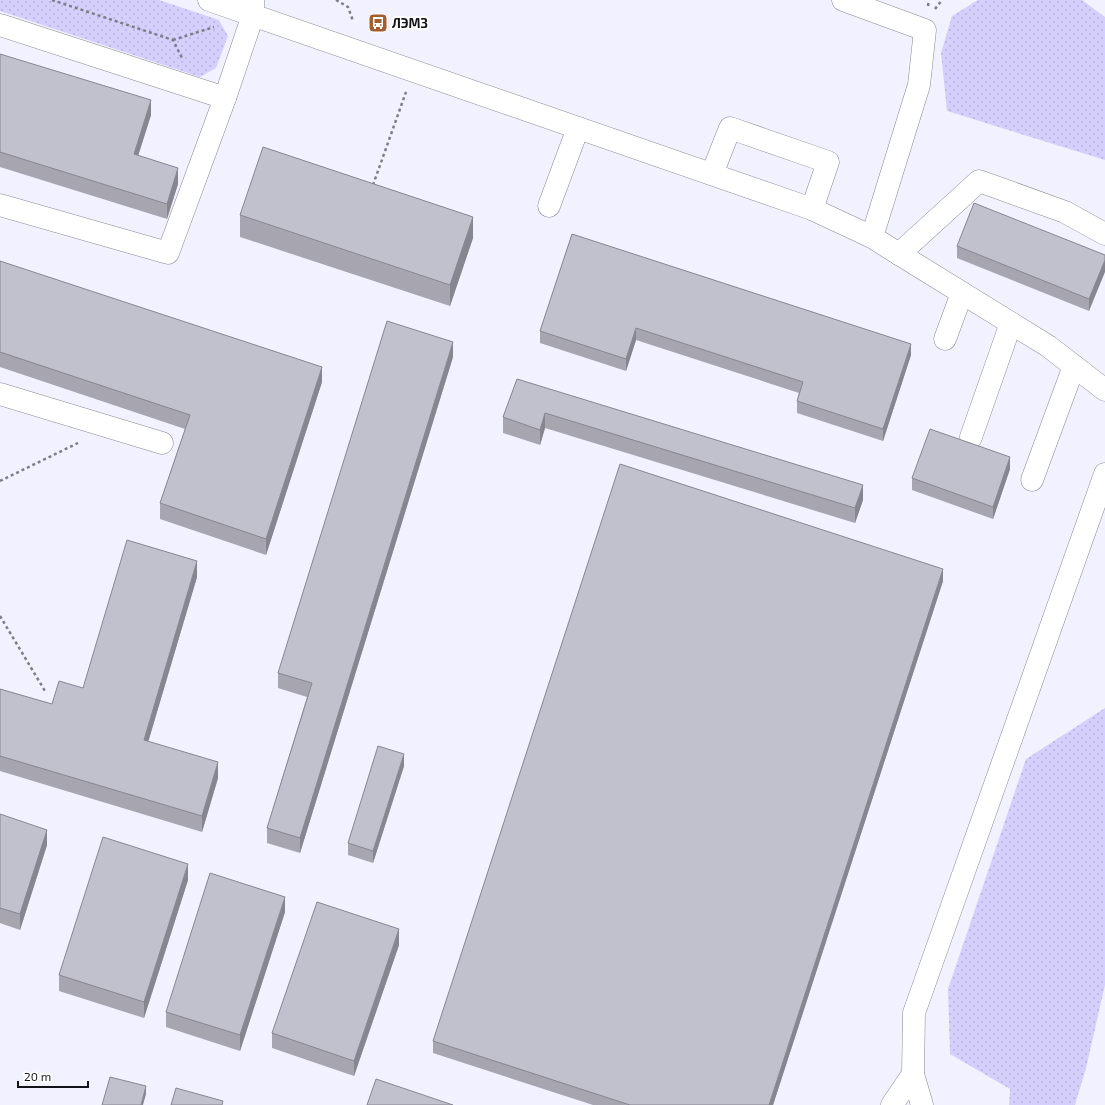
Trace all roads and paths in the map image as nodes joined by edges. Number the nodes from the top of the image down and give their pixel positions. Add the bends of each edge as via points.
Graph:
1 (52, 0) edge
2 (209, 0) edge
3 (336, 0) edge
4 (853, 2) edge
5 (253, 7) edge
6 (354, 21) dead end
7 (0, 26) edge
8 (413, 70) junction
9 (198, 89) junction
10 (225, 98) junction
11 (578, 128) junction
12 (712, 174) junction
13 (372, 189) edge
14 (0, 205) edge
15 (549, 206) dead end
16 (812, 209) junction
17 (1105, 234) edge
18 (872, 237) junction
19 (899, 254) junction
20 (962, 293) junction
21 (1011, 323) junction
22 (945, 339) dead end
23 (1074, 366) junction
24 (1105, 390) edge
25 (0, 394) edge
26 (109, 427) junction
27 (971, 437) dead end
28 (162, 443) dead end
29 (1105, 474) edge
30 (1032, 480) dead end
31 (0, 481) edge
32 (0, 616) edge
33 (46, 691) dead end
34 (913, 1074) junction
35 (892, 1105) edge
36 (922, 1105) edge

1 - 9 path via 173,40
2 - 5 street
3 - 6 path via 348,7
4 - 18 street via 925,30 919,85
5 - 8 street
5 - 10 street
7 - 9 street
8 - 11 street
8 - 13 path
9 - 10 street
10 - 14 street via 168,253
11 - 12 street
11 - 15 street
12 - 16 street
12 - 16 street via 730,128 828,162
16 - 18 street
17 - 19 street via 1065,212 980,181
18 - 19 street
19 - 20 street
20 - 21 street
20 - 22 street
21 - 23 street
21 - 27 street
23 - 24 street
23 - 30 street
25 - 26 street
26 - 28 street
26 - 31 path
29 - 34 street via 914,1013
32 - 33 path
34 - 35 street
34 - 36 street

